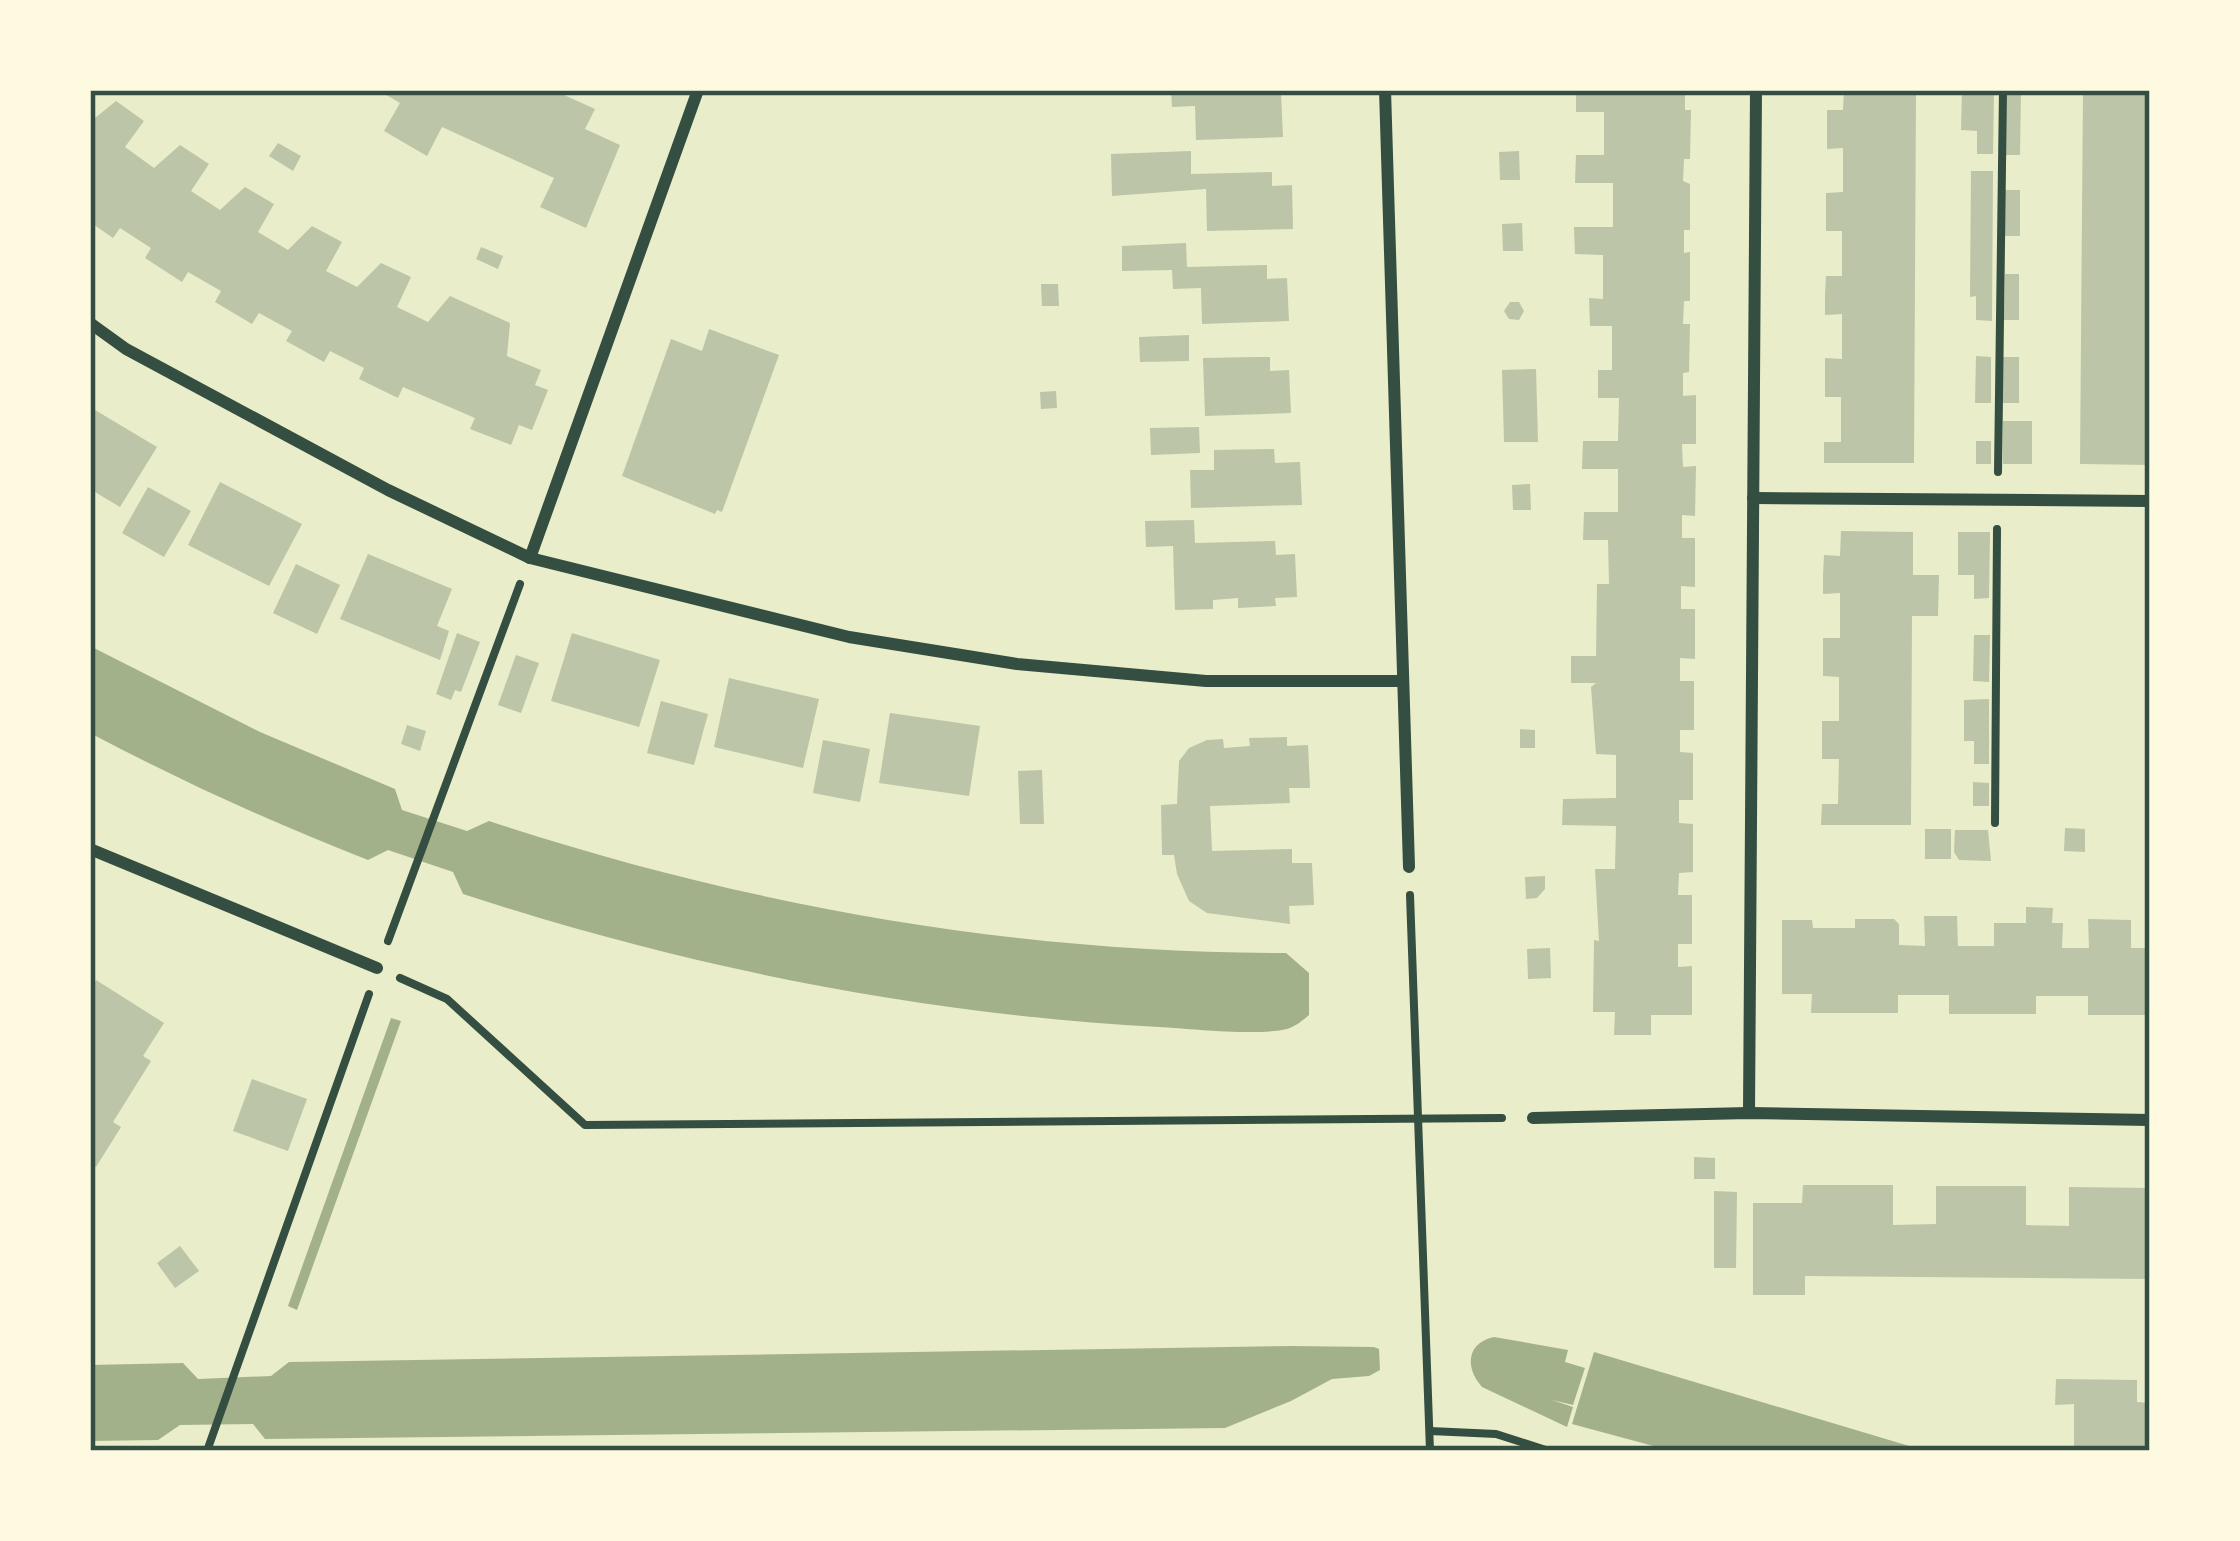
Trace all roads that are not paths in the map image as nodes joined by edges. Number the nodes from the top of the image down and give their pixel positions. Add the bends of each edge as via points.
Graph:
1 (698, 90) edge
2 (1385, 90) edge
3 (1756, 90) edge
4 (90, 323) edge
5 (1753, 498) junction
6 (2150, 501) edge
7 (530, 558) junction
8 (1402, 681) junction
9 (90, 849) edge
10 (1408, 867) road end
11 (377, 968) road end
12 (1749, 1113) junction
13 (1533, 1118) road end
14 (2150, 1120) edge

1 - 7 street
2 - 8 street
3 - 5 street
4 - 7 street via 388,490
5 - 6 street
5 - 12 street
7 - 8 street via 849,637 1017,664 1206,681
8 - 10 street
9 - 11 street
12 - 13 street
12 - 14 street

